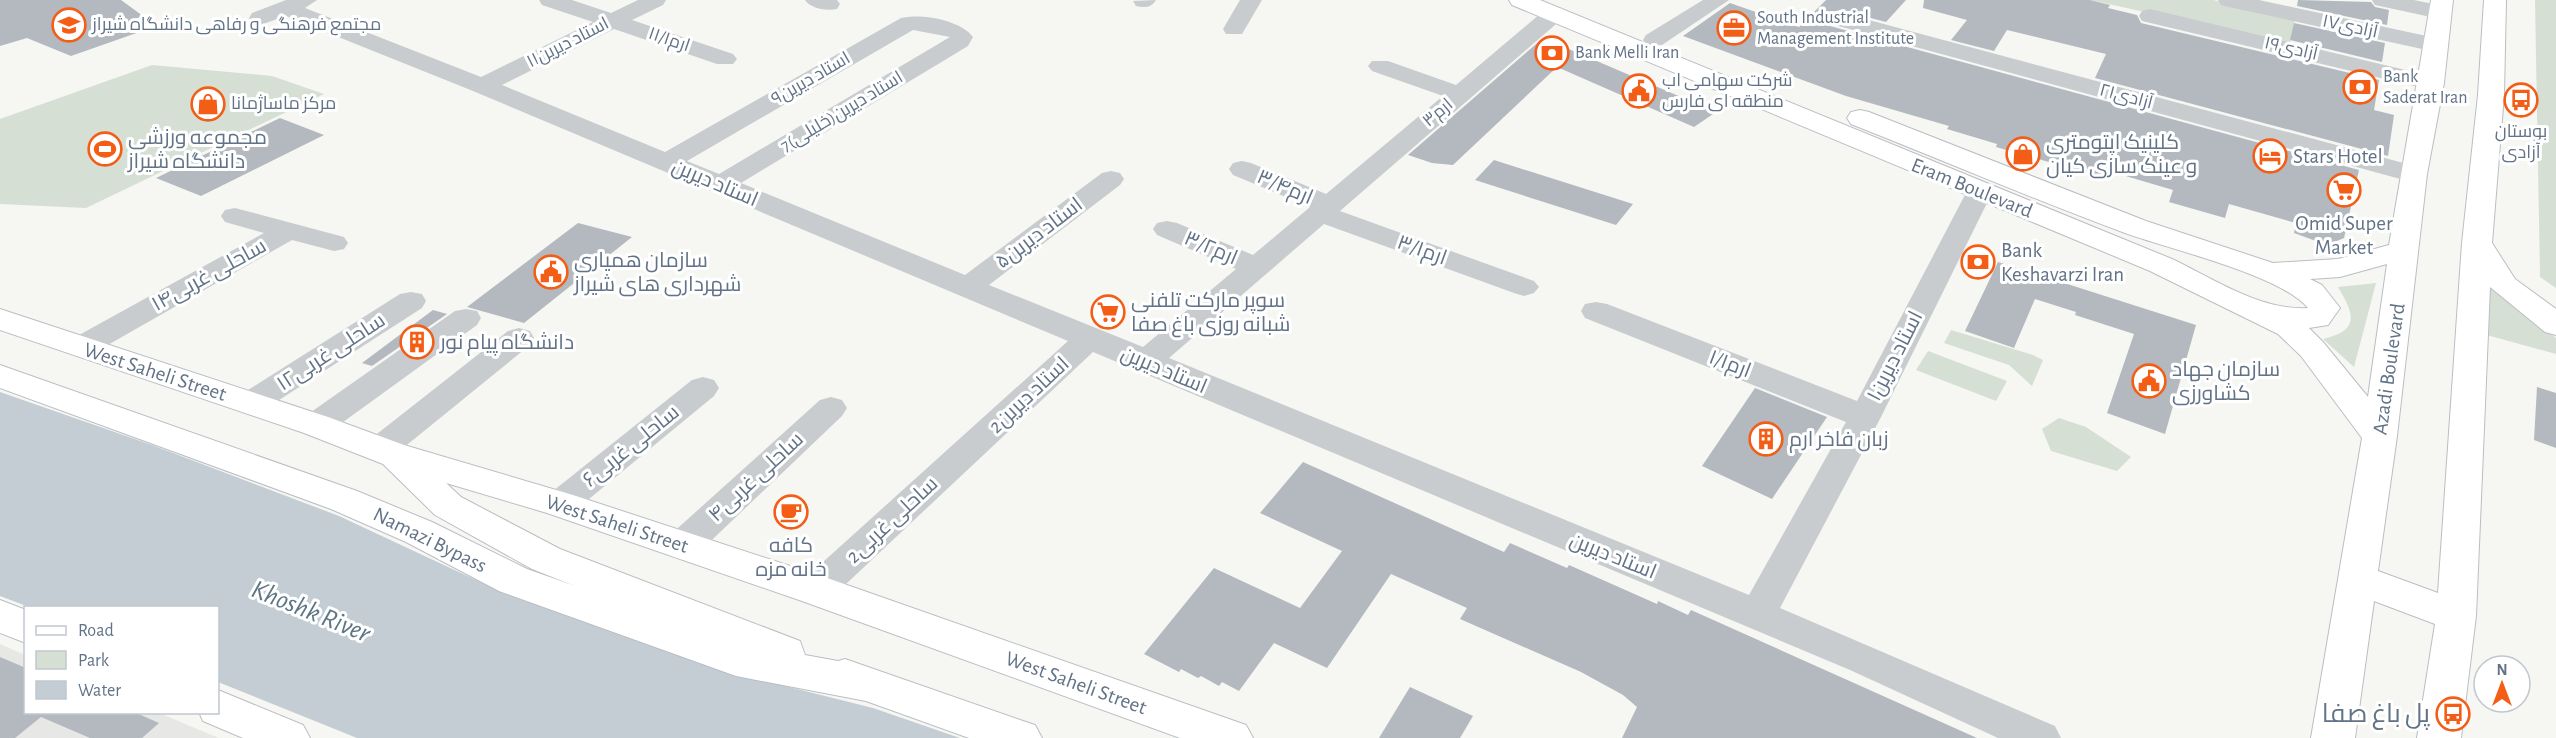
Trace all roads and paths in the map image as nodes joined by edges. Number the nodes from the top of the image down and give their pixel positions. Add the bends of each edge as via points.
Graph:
1 (549, 0) edge
2 (655, 0) edge
3 (1251, 0) edge
4 (1520, 0) edge
5 (1718, 0) edge
6 (2229, 0) edge
7 (2383, 0) edge
8 (2495, 0) edge
9 (1565, 4) edge
10 (2441, 6) edge
11 (284, 9) edge
12 (2150, 16) dead end
13 (1839, 19) dead end
14 (613, 21) junction
15 (1234, 29) dead end
16 (962, 37) joint
17 (1654, 40) junction
18 (2436, 45) junction
19 (725, 59) dead end
20 (1380, 66) dead end
21 (2431, 83) junction
22 (482, 86) junction
23 (1460, 94) junction
24 (665, 163) junction
25 (1242, 169) dead end
26 (2413, 174) junction
27 (1111, 179) dead end
28 (720, 186) junction
29 (1980, 191) junction
30 (1324, 209) junction
31 (235, 216) dead end
32 (1167, 230) dead end
33 (288, 231) junction
34 (334, 243) dead end
35 (2477, 243) junction
36 (2403, 250) junction
37 (1256, 267) junction
38 (2271, 272) junction
39 (1524, 287) dead end
40 (966, 288) junction
41 (411, 301) dead end
42 (2249, 306) junction
43 (1596, 311) dead end
44 (466, 318) dead end
45 (0, 319) edge
46 (2556, 325) edge
47 (519, 338) dead end
48 (1089, 339) junction
49 (81, 348) junction
50 (1145, 362) junction
51 (0, 376) edge
52 (703, 388) dead end
53 (251, 403) junction
54 (831, 408) dead end
55 (1864, 417) junction
56 (316, 425) junction
57 (2380, 435) junction
58 (968, 450) joint
59 (386, 452) junction
60 (560, 504) junction
61 (682, 546) junction
62 (2359, 580) junction
63 (816, 590) junction
64 (1757, 615) junction
65 (0, 616) edge
66 (2456, 616) junction
67 (24, 626) edge
68 (866, 684) junction
69 (219, 708) edge
70 (288, 738) edge
71 (1020, 738) edge
72 (1231, 738) edge
73 (2040, 738) edge
74 (2333, 738) edge
75 (2439, 738) edge

1 - 14 street, ۱۱/۱ارم
2 - 14 street, استاد دیرین۱۱
3 - 15 street
4 - 9 main road, Eram Boulevard
5 - 17 street
6 - 18 street, آزادی۱۷
7 - 10 street
8 - 35 main road via 2491,95
9 - 17 main road, Eram Boulevard
9 - 23 street, ارم۳
9 - 29 main road, Eram Boulevard
10 - 18 main road, Azadi Boulevard
11 - 22 street, استاد دیرین
12 - 21 street, آزادی۱۹
13 - 26 street, آزادی۲۱
14 - 19 street, ۱۱/۱ارم
14 - 22 street, استاد دیرین۱۱
16 - 24 street, استاد دیرین۹ via 926,24 909,24
16 - 28 street, 7استاد دیرین(خلیلی)
17 - 38 main road, Eram Boulevard via 2136,227
18 - 21 main road, Azadi Boulevard
20 - 23 street
21 - 26 main road, Azadi Boulevard
22 - 24 street, استاد دیرین
23 - 30 street, ارم۳
24 - 28 street, استاد دیرین
25 - 30 street, ۳/۴ارم
26 - 36 main road, Azadi Boulevard
27 - 40 street, استاد دیرین۵
28 - 40 street, استاد دیرین
29 - 42 main road, Eram Boulevard via 2161,265
29 - 55 street, استاد دیرین۱
30 - 37 street, ارم۳
30 - 39 street, ۳/۱ارم
31 - 33 street, ساحلی غربی۱۴
32 - 37 street, ۳/۲ارم
33 - 34 street
33 - 49 street, ساحلی غربی۱۴
35 - 46 main road via 2504,285
35 - 66 main road
36 - 38 main road, Eram Boulevard via 2340,268
36 - 57 main road, Azadi Boulevard
37 - 50 street, ارم۳
38 - 42 main road via 2311,292 2324,308 2322,314 2318,318 2291,319
40 - 48 street, استاد دیرین
41 - 53 street, ساحلی غربی۱۲
42 - 57 main road, Eram Boulevard via 2289,327 2312,349
43 - 55 street, ۱/۱ارم
44 - 56 street
45 - 49 main road, West Saheli Street
47 - 59 street
48 - 50 street, استاد دیرین
48 - 58 street, 2استاد دیرین
49 - 53 main road, West Saheli Street
50 - 64 street, استاد دیرین
51 - 68 main road, Namazi Bypass via 344,500 524,584 736,658
52 - 60 street, ساحلی غربی۶
53 - 56 main road, West Saheli Street
54 - 61 street, ساحلی غربی۴
55 - 64 street, استاد دیرین۱
56 - 59 main road, West Saheli Street
57 - 62 main road, Azadi Boulevard
58 - 63 street, 2ساحلی غربی
59 - 60 main road, West Saheli Street
59 - 68 main road via 448,506 546,560
60 - 61 main road, West Saheli Street
61 - 63 main road, West Saheli Street
62 - 66 main road
62 - 74 main road, Azadi Boulevard
63 - 72 main road, West Saheli Street
64 - 73 street, استاد دیرین
65 - 67 main road
66 - 75 main road
68 - 71 main road
69 - 70 main road

